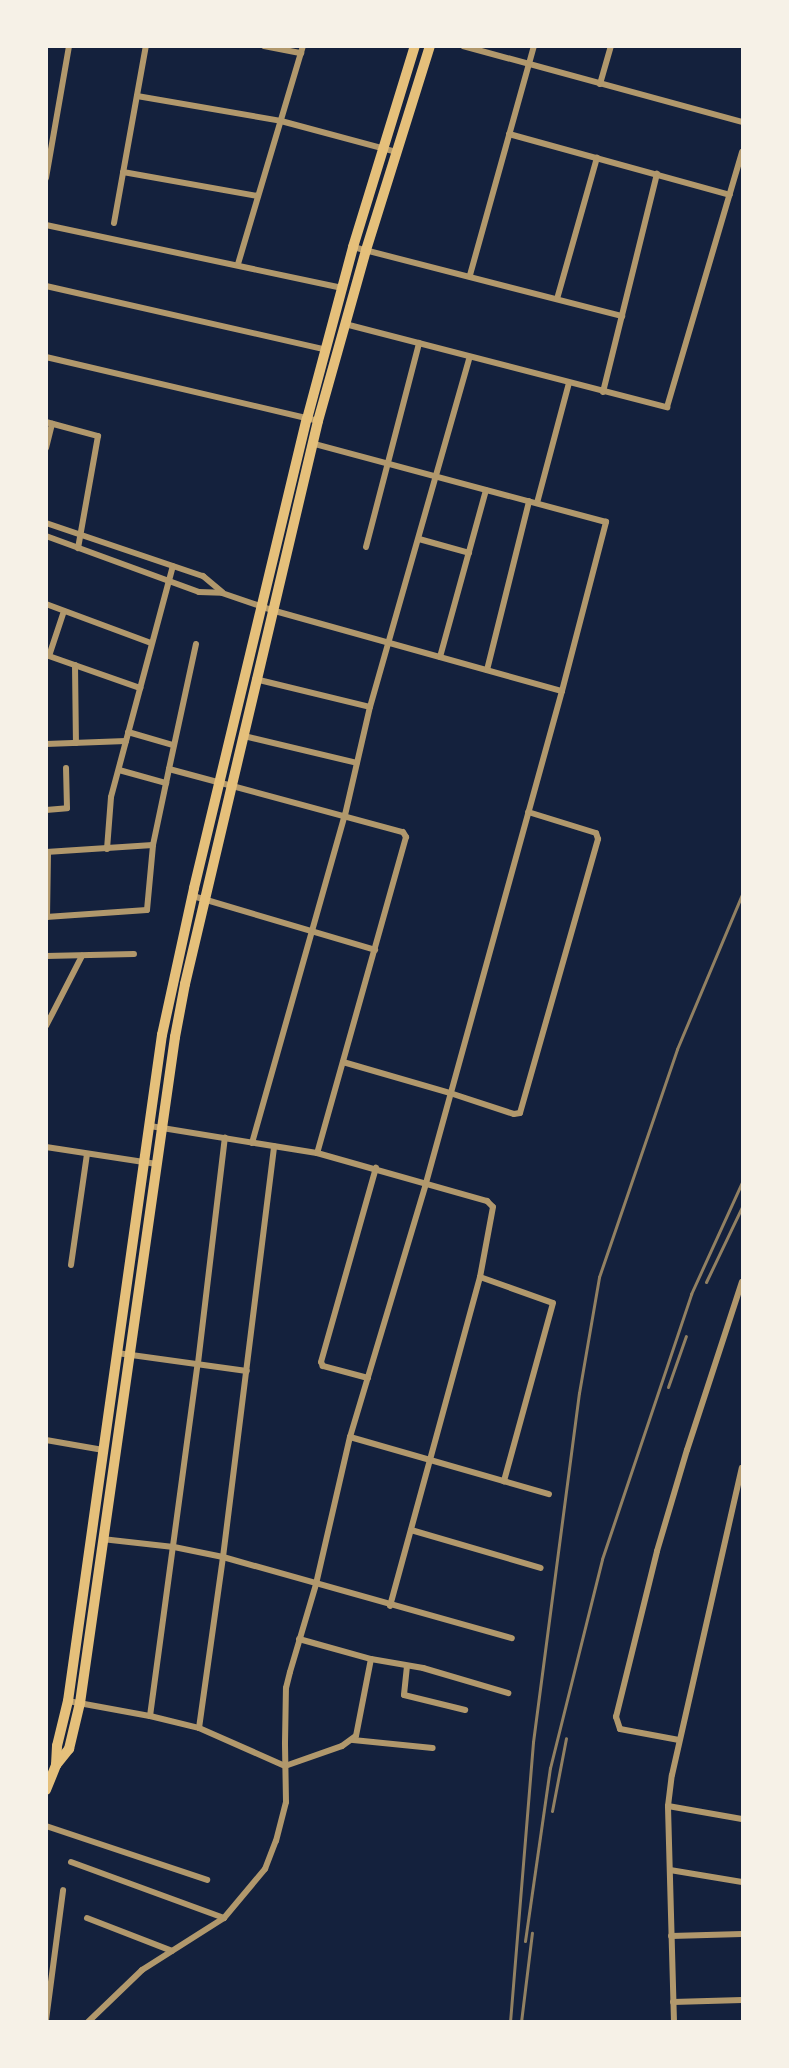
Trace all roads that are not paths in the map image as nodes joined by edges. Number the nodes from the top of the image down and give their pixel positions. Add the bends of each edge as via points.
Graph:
1 (69, 46) edge
2 (146, 46) edge
3 (264, 46) edge
4 (415, 46) edge
5 (430, 46) edge
6 (463, 46) edge
7 (534, 46) edge
8 (611, 46) edge
9 (302, 50) edge
10 (529, 64) junction
11 (600, 84) junction
12 (137, 96) junction
13 (280, 121) junction
14 (742, 122) edge
15 (509, 134) junction
16 (383, 148) junction
17 (397, 152) junction
18 (742, 152) edge
19 (597, 158) junction
20 (123, 172) junction
21 (657, 174) junction
22 (46, 178) edge
23 (730, 195) junction
24 (258, 196) junction
25 (114, 223) dead end
26 (46, 225) edge
27 (353, 246) junction
28 (366, 250) junction
29 (238, 264) junction
30 (470, 275) junction
31 (46, 286) edge
32 (342, 288) junction
33 (557, 298) junction
34 (622, 316) junction
35 (333, 321) junction
36 (345, 324) junction
37 (419, 343) junction
38 (326, 350) junction
39 (337, 354) junction
40 (46, 357) edge
41 (470, 357) junction
42 (569, 383) junction
43 (603, 392) junction
44 (313, 420) junction
45 (49, 423) edge
46 (308, 442) junction
47 (46, 448) edge
48 (387, 464) junction
49 (438, 477) junction
50 (486, 490) junction
51 (529, 501) junction
52 (537, 503) junction
53 (46, 523) edge
54 (82, 535) junction
55 (46, 536) edge
56 (419, 539) junction
57 (366, 547) dead end
58 (78, 548) junction
59 (469, 553) junction
60 (173, 566) junction
61 (168, 581) junction
62 (222, 593) junction
63 (46, 604) edge
64 (263, 607) junction
65 (64, 611) junction
66 (275, 611) junction
67 (151, 643) junction
68 (389, 643) junction
69 (196, 644) dead end
70 (48, 656) edge
71 (440, 657) junction
72 (75, 665) junction
73 (487, 670) junction
74 (252, 678) junction
75 (140, 688) junction
76 (562, 691) junction
77 (369, 707) junction
78 (128, 732) junction
79 (244, 736) junction
80 (126, 741) junction
81 (76, 742) junction
82 (46, 744) edge
83 (173, 745) junction
84 (357, 764) junction
85 (66, 768) dead end
86 (169, 769) junction
87 (119, 770) junction
88 (166, 783) junction
89 (225, 786) junction
90 (46, 810) edge
91 (528, 812) junction
92 (345, 815) junction
93 (153, 845) junction
94 (107, 849) junction
95 (47, 852) edge
96 (193, 896) junction
97 (204, 900) junction
98 (47, 917) edge
99 (312, 933) junction
100 (375, 950) junction
101 (134, 954) dead end
102 (46, 956) edge
103 (82, 956) junction
104 (46, 1026) edge
105 (343, 1062) junction
106 (450, 1092) junction
107 (150, 1126) junction
108 (163, 1128) junction
109 (225, 1138) junction
110 (252, 1143) junction
111 (274, 1146) junction
112 (46, 1147) edge
113 (317, 1153) junction
114 (87, 1154) junction
115 (144, 1162) junction
116 (157, 1164) junction
117 (376, 1168) junction
118 (426, 1183) junction
119 (71, 1265) dead end
120 (480, 1277) junction
121 (742, 1282) edge
122 (123, 1354) junction
123 (198, 1363) junction
124 (247, 1371) junction
125 (368, 1378) junction
126 (350, 1437) junction
127 (46, 1440) edge
128 (103, 1450) junction
129 (431, 1460) junction
130 (742, 1468) edge
131 (504, 1481) junction
132 (549, 1494) dead end
133 (411, 1530) junction
134 (96, 1538) junction
135 (174, 1547) junction
136 (223, 1557) junction
137 (541, 1568) dead end
138 (315, 1584) junction
139 (390, 1606) junction
140 (512, 1638) dead end
141 (299, 1639) junction
142 (371, 1659) junction
143 (407, 1666) junction
144 (508, 1693) dead end
145 (68, 1701) junction
146 (80, 1703) junction
147 (465, 1710) dead end
148 (150, 1716) junction
149 (199, 1728) junction
150 (353, 1740) junction
151 (679, 1740) junction
152 (433, 1748) dead end
153 (56, 1765) junction
154 (285, 1766) junction
155 (46, 1790) edge
156 (668, 1806) junction
157 (742, 1819) edge
158 (46, 1826) edge
159 (71, 1862) dead end
160 (670, 1870) junction
161 (207, 1880) dead end
162 (742, 1882) edge
163 (63, 1890) dead end
164 (87, 1918) dead end
165 (224, 1918) junction
166 (742, 1934) edge
167 (671, 1936) junction
168 (172, 1951) junction
169 (742, 2000) edge
170 (673, 2001) junction
171 (46, 2020) edge
172 (88, 2022) edge
173 (674, 2022) edge

1 - 22 street
2 - 12 street
3 - 9 street
4 - 16 main road
5 - 17 main road
6 - 10 street
7 - 10 street
8 - 11 street
9 - 13 street
10 - 11 street
10 - 15 street
11 - 14 street
12 - 13 street
12 - 20 street
13 - 16 street
13 - 24 street
15 - 19 street
15 - 30 street
16 - 17 street
16 - 27 main road
17 - 28 main road
18 - 23 street
19 - 21 street
19 - 33 street
20 - 24 street
20 - 25 street
21 - 23 street
21 - 34 street
23 - 43 street via 669,405 658,406
24 - 29 street
26 - 29 street
27 - 28 street
27 - 32 main road
28 - 30 street
28 - 36 main road
29 - 32 street
30 - 33 street
31 - 38 street
32 - 35 main road
33 - 34 street
34 - 43 street
35 - 36 street
35 - 38 main road
36 - 37 street
36 - 39 main road
37 - 41 street
37 - 48 street
38 - 39 street
38 - 44 main road
39 - 44 main road
40 - 44 street
41 - 42 street
41 - 49 street
42 - 43 street
42 - 52 street
44 - 46 main road
45 - 47 street
45 - 54 street via 98,436
46 - 48 street
46 - 64 main road
46 - 66 main road
48 - 49 street
48 - 57 street
49 - 50 street
49 - 56 street
50 - 51 street
50 - 59 street
51 - 52 street
51 - 73 street
52 - 76 street via 606,522
53 - 54 street
54 - 58 street
54 - 60 street
55 - 58 street
56 - 59 street
56 - 68 street
58 - 61 street
59 - 71 street
60 - 61 street
60 - 62 street via 203,576
61 - 62 street via 199,592
61 - 67 street
62 - 64 street
63 - 65 street
64 - 66 street
64 - 74 main road
65 - 67 street
65 - 70 street
66 - 68 street
66 - 74 main road
67 - 75 street
68 - 71 street
68 - 77 street
69 - 83 street
70 - 72 street
71 - 73 street
72 - 75 street
72 - 81 street
73 - 76 street
74 - 77 street
74 - 79 main road
74 - 89 main road
75 - 78 street
76 - 91 street
77 - 84 street
78 - 80 street
78 - 83 street
79 - 84 street
79 - 89 main road
80 - 81 street
80 - 87 street
81 - 82 street
83 - 86 street
84 - 92 street
85 - 90 street via 67,808
86 - 88 street
86 - 89 street
87 - 88 street
87 - 94 street via 109,809
88 - 93 street
89 - 92 street
89 - 96 main road
89 - 97 main road
91 - 106 street
91 - 106 street via 596,833 598,839 520,1113
92 - 99 street
92 - 100 street via 403,832 406,837
93 - 94 street
93 - 98 street via 147,909
94 - 95 street
95 - 98 street
96 - 97 street
96 - 107 main road via 162,1035
97 - 99 street
97 - 108 main road via 175,1037
99 - 100 street
99 - 110 street
100 - 105 street
101 - 103 street
102 - 103 street
103 - 104 street
105 - 106 street
105 - 113 street
106 - 118 street
107 - 108 street
107 - 115 main road
108 - 109 street
108 - 116 main road
109 - 110 street
109 - 123 street
110 - 111 street
111 - 113 street
111 - 124 street via 256,1270
112 - 114 street
113 - 117 street
114 - 115 street
114 - 119 street
115 - 116 street
115 - 122 main road
116 - 122 main road
117 - 118 street
117 - 125 street via 321,1362 323,1366
118 - 120 street via 488,1201 493,1208
118 - 125 street
120 - 129 street
120 - 131 street via 553,1303
121 - 151 street via 687,1450 617,1710 620,1729
122 - 123 street
122 - 128 main road
122 - 134 main road
123 - 124 street
123 - 135 street
124 - 136 street
125 - 126 street
126 - 129 street
126 - 138 street
127 - 128 street
128 - 134 main road
129 - 131 street
129 - 133 street
130 - 151 street
131 - 132 street
133 - 137 street
133 - 139 street
134 - 135 street
134 - 145 main road
134 - 146 main road
135 - 136 street
135 - 148 street
136 - 138 street
136 - 149 street
138 - 139 street
138 - 141 street
139 - 140 street
141 - 142 street
141 - 154 street via 286,1688
142 - 143 street
142 - 150 street
143 - 144 street
143 - 147 street via 404,1695
145 - 146 street
145 - 153 main road
146 - 148 street
146 - 153 main road via 69,1749
148 - 149 street
149 - 154 street
150 - 152 street
150 - 154 street
151 - 156 street
153 - 155 main road
154 - 165 street via 286,1803 265,1869
156 - 157 street
156 - 160 street
158 - 161 street
159 - 165 street
160 - 162 street
160 - 167 street
163 - 171 street
164 - 168 street
165 - 168 street
166 - 167 street
167 - 170 street
168 - 172 street via 124,1985
169 - 170 street
170 - 173 street

